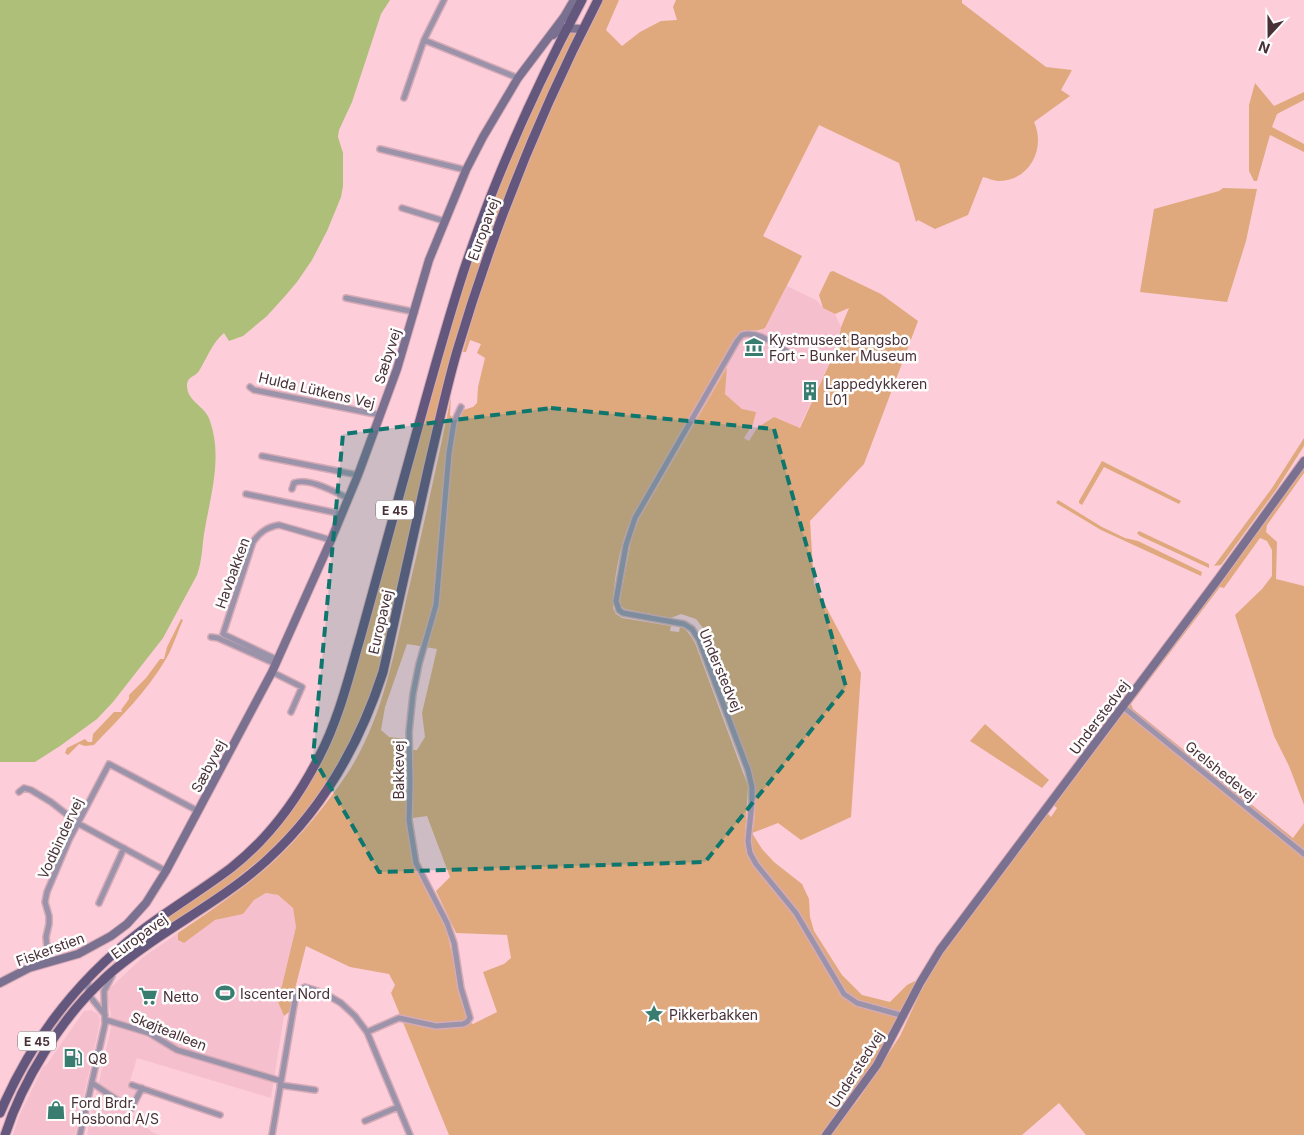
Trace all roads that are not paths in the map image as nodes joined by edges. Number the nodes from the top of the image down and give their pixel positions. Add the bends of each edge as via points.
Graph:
1 (444, 0) edge
2 (574, 0) edge
3 (582, 0) edge
4 (598, 0) edge
5 (567, 28) junction
6 (582, 29) junction
7 (424, 40) junction
8 (539, 48) junction
9 (518, 78) junction
10 (404, 98) dead end
11 (380, 148) dead end
12 (466, 170) junction
13 (402, 208) dead end
14 (444, 221) junction
15 (346, 298) dead end
16 (415, 312) junction
17 (786, 352) dead end
18 (250, 386) dead end
19 (461, 407) dead end
20 (380, 415) junction
21 (262, 456) dead end
22 (1304, 461) edge
23 (358, 475) junction
24 (292, 488) dead end
25 (246, 494) dead end
26 (348, 498) junction
27 (342, 514) junction
28 (331, 540) junction
29 (211, 638) dead end
30 (277, 662) junction
31 (272, 672) junction
32 (1122, 706) junction
33 (291, 712) dead end
34 (19, 792) dead end
35 (198, 811) junction
36 (78, 824) junction
37 (124, 848) junction
38 (1304, 854) edge
39 (166, 871) junction
40 (99, 902) dead end
41 (53, 947) dead end
42 (120, 966) junction
43 (0, 983) edge
44 (89, 988) junction
45 (105, 1007) junction
46 (904, 1016) junction
47 (106, 1018) junction
48 (366, 1032) junction
49 (92, 1083) junction
50 (281, 1083) junction
51 (132, 1085) dead end
52 (142, 1088) junction
53 (315, 1090) dead end
54 (398, 1107) junction
55 (0, 1113) edge
56 (220, 1115) dead end
57 (365, 1121) dead end
58 (4, 1135) edge
59 (80, 1135) edge
60 (272, 1135) edge
61 (410, 1135) edge
62 (826, 1135) edge

1 - 7 street
2 - 8 street, Sæbyvej
3 - 5 main road, Europavej / E 45
4 - 6 main road, Europavej / E 45
5 - 6 street
5 - 8 street, Sæbyvej via 554,33
5 - 44 main road, Europavej / E 45 via 514,140 464,271 343,699 320,756 293,800 253,848 232,867 140,932
6 - 42 main road, Europavej / E 45 via 529,146 480,278 444,401 383,672 355,742 327,790 267,860
7 - 9 street
7 - 10 street
8 - 9 street, Sæbyvej
9 - 12 street, Sæbyvej
11 - 12 street
12 - 14 street, Sæbyvej
13 - 14 street
14 - 16 street, Sæbyvej
15 - 16 street
16 - 20 street, Sæbyvej
17 - 46 street, Understedvej via 753,334 742,335 737,341 635,518 626,545 616,601 623,613 684,624 692,629 748,770 752,802 748,842 753,859 796,913 844,994 857,1003
18 - 20 street, Hulda Lütkens Vej via 254,390
19 - 48 street, Bakkevej via 454,422 450,453 436,605 413,694 409,732 409,820 416,863 454,943 461,988 470,1018 463,1024 436,1026 399,1018
20 - 23 street, Sæbyvej
21 - 23 street
22 - 32 street, Understedvej
23 - 26 street, Sæbyvej
24 - 26 street via 299,481
25 - 27 street
26 - 27 street, Sæbyvej
27 - 28 street, Sæbyvej
28 - 30 street, Sæbyvej
28 - 30 street, Havbakken via 279,525 270,526 253,542 223,634
29 - 30 street
30 - 31 street, Sæbyvej
31 - 33 street via 302,688
31 - 35 street, Sæbyvej
32 - 38 street, Grelshedevej
32 - 46 street, Understedvej via 940,950
34 - 36 street via 24,788 31,790 52,802
35 - 36 street, Vodbindervej via 109,764
35 - 39 street, Sæbyvej
36 - 37 street
36 - 41 street, Vodbindervej via 47,892 47,948
37 - 39 street
37 - 40 street
39 - 43 street, Fiskerstien via 146,903 111,936 78,954 29,968
42 - 44 main road, Europavej / E 45
42 - 45 street via 105,987
44 - 45 street
44 - 47 street
44 - 55 main road, Europavej / E 45 via 77,988 41,1035
44 - 58 main road, Europavej / E 45 via 36,1065
45 - 47 street
46 - 62 street, Understedvej via 877,1064
47 - 49 street
47 - 50 street, Skøjtealleen via 149,1033 177,1050
48 - 50 street via 341,1003 305,987 299,990
48 - 54 street
49 - 52 street via 131,1109
49 - 59 street
50 - 53 street, Skøjtealleen
50 - 60 street
51 - 52 street
52 - 56 street
54 - 57 street
54 - 61 street

